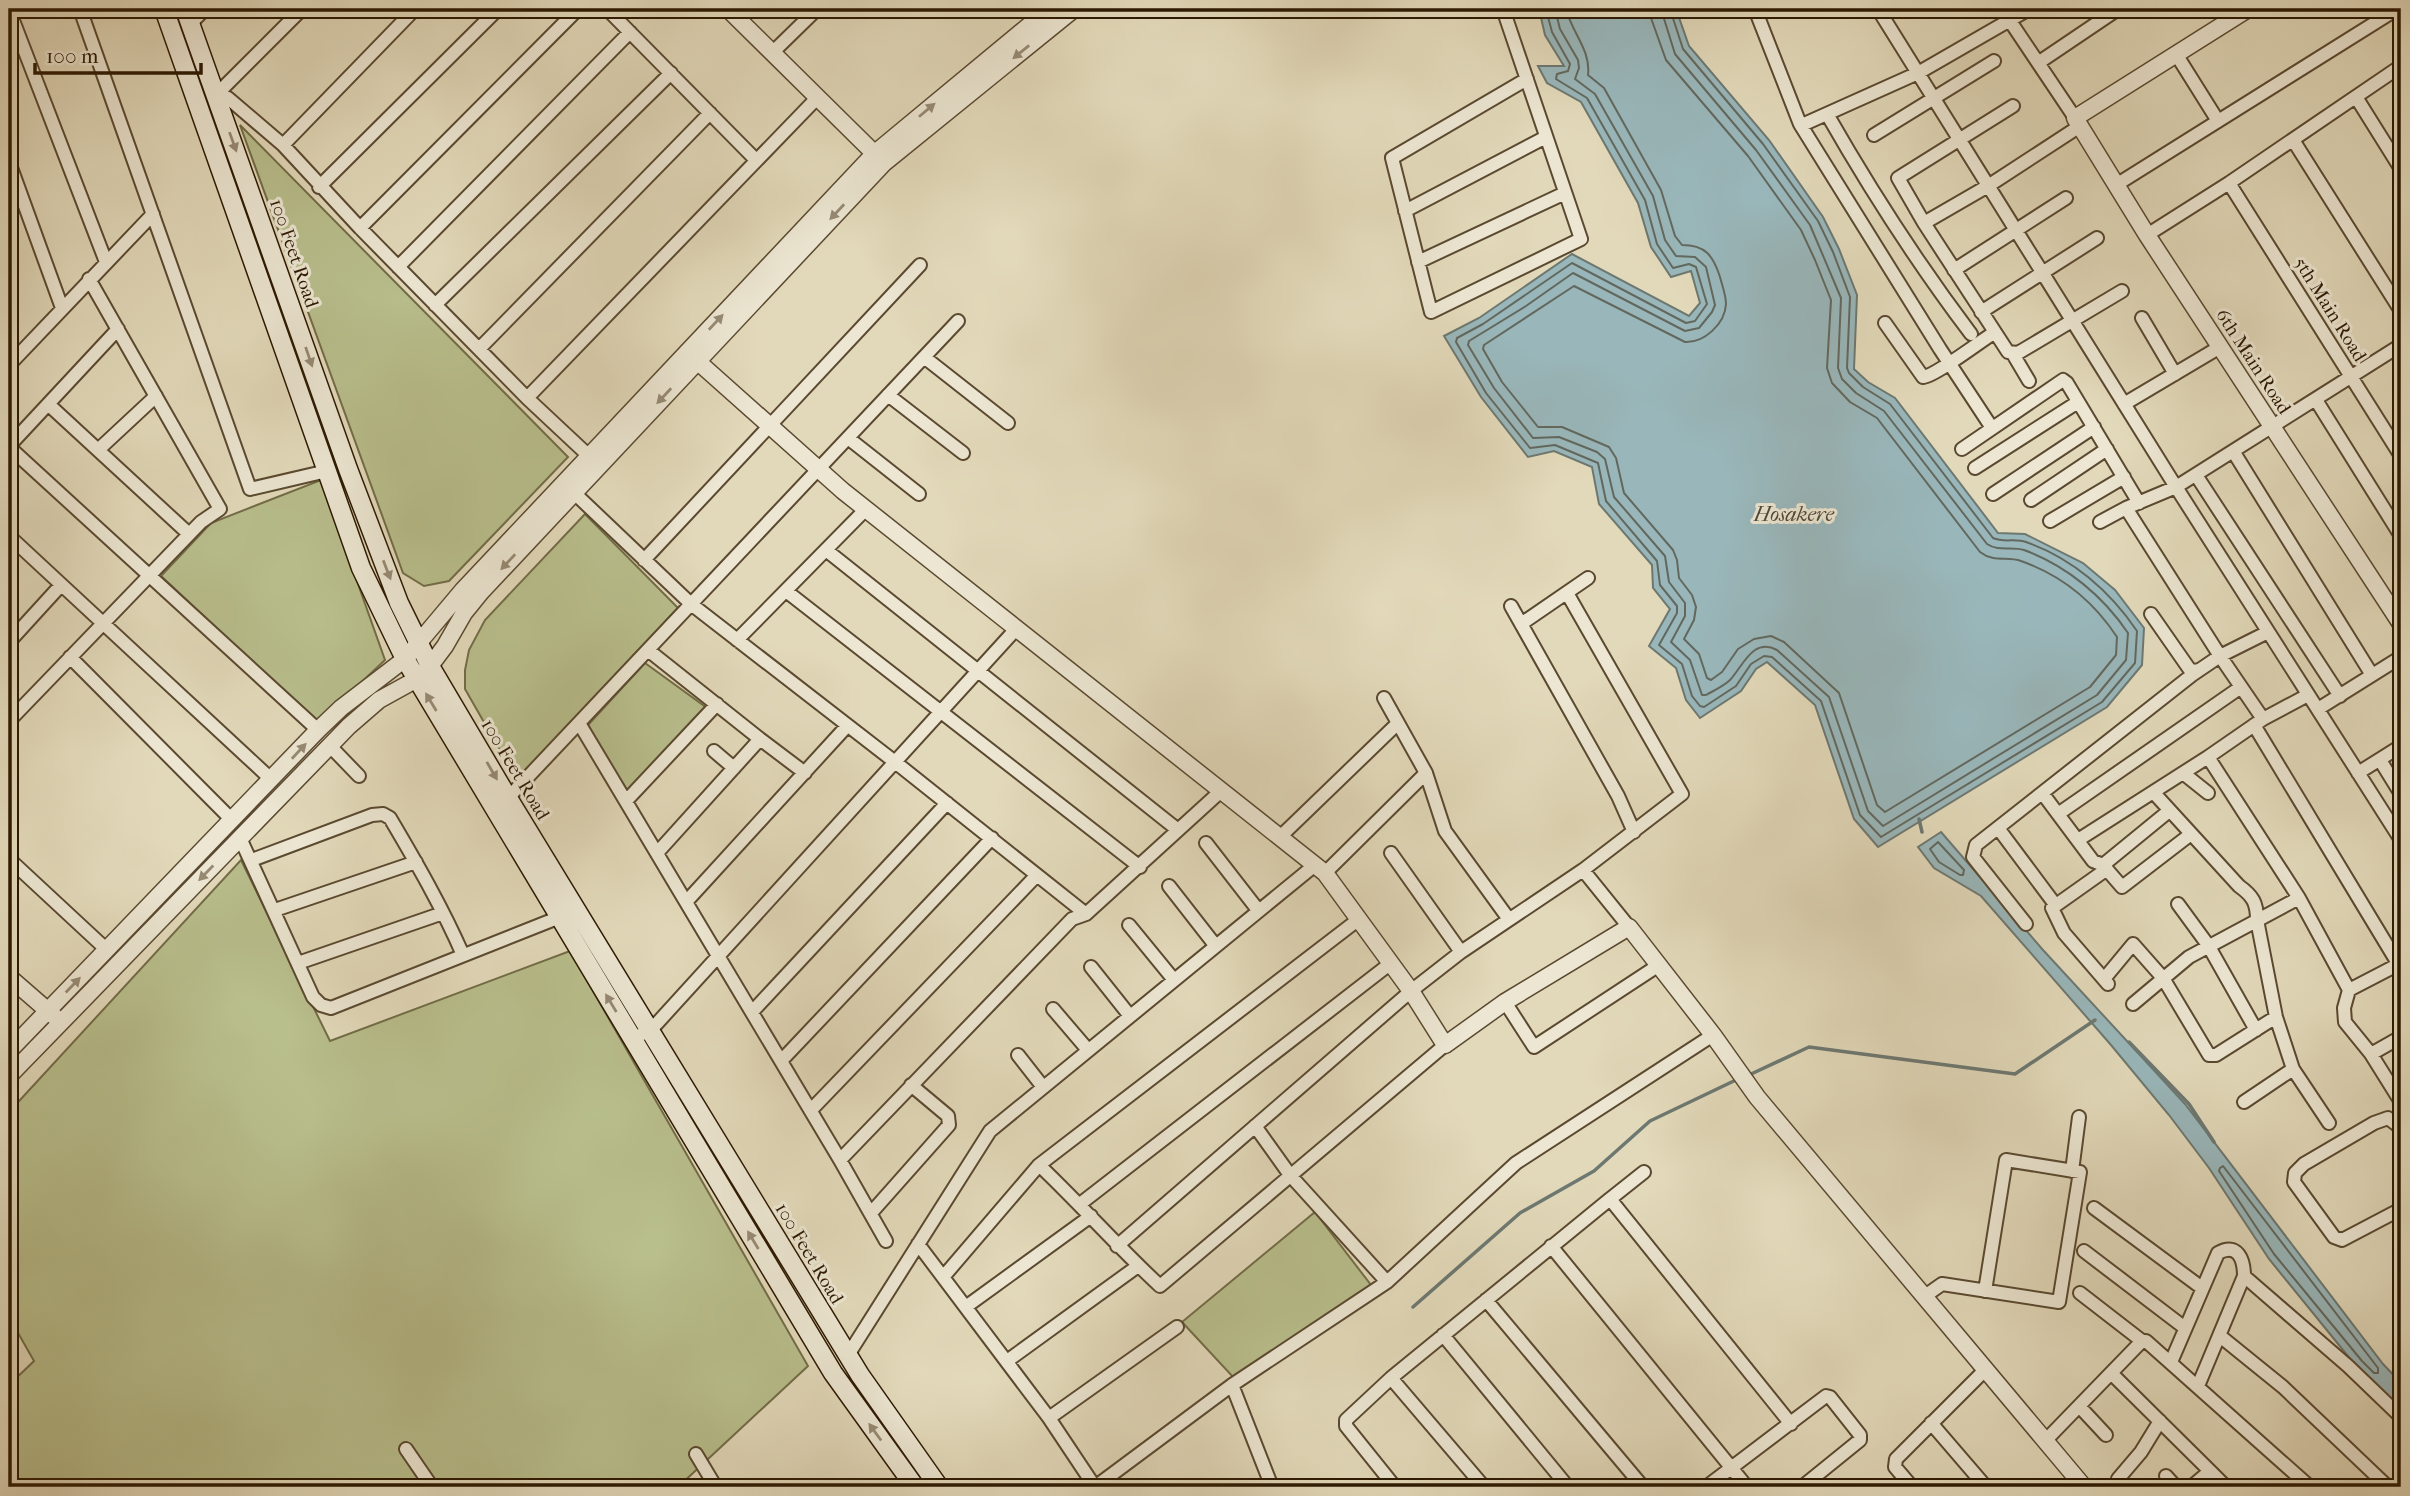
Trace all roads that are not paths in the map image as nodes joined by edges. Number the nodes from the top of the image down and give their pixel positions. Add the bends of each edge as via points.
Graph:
1 (80, 9) edge
2 (164, 9) edge
3 (205, 9) edge
4 (302, 9) edge
5 (415, 9) edge
6 (498, 9) edge
7 (578, 9) edge
8 (607, 9) edge
9 (728, 9) edge
10 (817, 9) edge
11 (1049, 9) edge
12 (1074, 9) edge
13 (1503, 9) edge
14 (1755, 9) edge
15 (1878, 9) edge
16 (2002, 9) edge
17 (2029, 9) edge
18 (2118, 9) edge
19 (2248, 9) edge
20 (2397, 9) edge
21 (9, 10) edge
22 (188, 16) edge
23 (2010, 21) junction
24 (630, 32) junction
25 (773, 52) junction
26 (2176, 54) junction
27 (1994, 61) dead end
28 (2038, 63) junction
29 (2401, 66) edge
30 (671, 73) junction
31 (1918, 73) junction
32 (1527, 79) junction
33 (818, 97) junction
34 (2356, 97) junction
35 (1934, 98) junction
36 (218, 100) junction
37 (2013, 106) dead end
38 (710, 113) junction
39 (1828, 114) junction
40 (2218, 121) junction
41 (2078, 122) junction
42 (1800, 124) junction
43 (1874, 135) dead end
44 (1546, 137) junction
45 (1960, 140) junction
46 (2293, 140) junction
47 (283, 145) junction
48 (879, 158) junction
49 (757, 160) junction
50 (9, 162) edge
51 (2401, 169) edge
52 (2229, 183) junction
53 (2116, 185) junction
54 (1988, 186) junction
55 (319, 187) junction
56 (1565, 193) junction
57 (2066, 198) dead end
58 (1405, 211) junction
59 (153, 214) junction
60 (1924, 223) junction
61 (360, 229) junction
62 (2017, 232) junction
63 (2147, 235) junction
64 (2097, 238) dead end
65 (106, 262) junction
66 (1418, 262) junction
67 (920, 265) dead end
68 (398, 267) junction
69 (1954, 270) junction
70 (2042, 272) junction
71 (89, 279) junction
72 (2122, 291) dead end
73 (436, 305) junction
74 (62, 308) junction
75 (2401, 311) edge
76 (1981, 312) junction
77 (2141, 318) dead end
78 (2072, 320) junction
79 (958, 321) dead end
80 (1885, 323) dead end
81 (118, 329) junction
82 (1995, 332) junction
83 (1971, 334) dead end
84 (2401, 345) edge
85 (2220, 347) junction
86 (479, 349) junction
87 (2013, 354) junction
88 (692, 356) junction
89 (924, 357) junction
90 (10, 361) edge
91 (1949, 362) junction
92 (2175, 374) junction
93 (2351, 377) junction
94 (2029, 382) dead end
95 (888, 395) junction
96 (156, 397) junction
97 (527, 398) junction
98 (2316, 400) junction
99 (2078, 402) junction
100 (48, 404) junction
101 (2124, 404) junction
102 (1009, 423) dead end
103 (771, 426) junction
104 (2094, 427) junction
105 (1993, 428) junction
106 (2272, 428) junction
107 (848, 438) junction
108 (9, 446) edge
109 (1962, 449) dead end
110 (2107, 449) junction
111 (99, 450) junction
112 (2233, 451) junction
113 (963, 453) dead end
114 (589, 456) junction
115 (2401, 456) edge
116 (1975, 468) dead end
117 (819, 469) junction
118 (327, 471) junction
119 (2196, 475) junction
120 (2124, 477) junction
121 (568, 487) junction
122 (2176, 487) junction
123 (919, 494) dead end
124 (1993, 494) dead end
125 (2031, 500) dead end
126 (2139, 503) junction
127 (2126, 508) junction
128 (866, 509) junction
129 (2050, 521) dead end
130 (2100, 522) dead end
131 (189, 534) junction
132 (2401, 536) edge
133 (9, 537) edge
134 (826, 550) junction
135 (644, 560) junction
136 (150, 574) junction
137 (1588, 578) dead end
138 (61, 585) junction
139 (786, 591) junction
140 (1567, 593) junction
141 (691, 604) junction
142 (1511, 606) dead end
143 (2151, 614) dead end
144 (103, 623) junction
145 (2401, 624) edge
146 (1521, 625) junction
147 (1016, 629) junction
148 (2268, 632) junction
149 (418, 640) junction
150 (737, 640) junction
151 (9, 642) edge
152 (648, 650) junction
153 (2220, 656) junction
154 (70, 657) junction
155 (2401, 657) edge
156 (405, 659) junction
157 (978, 671) junction
158 (2198, 671) junction
159 (424, 672) junction
160 (2372, 675) junction
161 (2241, 687) junction
162 (2308, 695) junction
163 (2340, 696) junction
164 (1384, 698) dead end
165 (717, 704) junction
166 (2318, 709) junction
167 (941, 711) junction
168 (9, 721) edge
169 (2258, 722) junction
170 (579, 723) junction
171 (1398, 723) junction
172 (847, 726) junction
173 (318, 730) junction
174 (760, 739) junction
175 (330, 746) junction
176 (2401, 746) edge
177 (715, 751) dead end
178 (2208, 757) junction
179 (2380, 760) junction
180 (895, 762) junction
181 (734, 768) junction
182 (804, 773) junction
183 (1426, 773) junction
184 (2183, 773) junction
185 (2358, 773) junction
186 (359, 776) dead end
187 (272, 780) junction
188 (1221, 791) junction
189 (2154, 793) junction
190 (2208, 793) dead end
191 (2043, 794) junction
192 (2401, 794) edge
193 (508, 798) junction
194 (626, 801) junction
195 (947, 803) junction
196 (2169, 811) junction
197 (2058, 814) junction
198 (232, 820) junction
199 (1998, 828) junction
200 (1178, 830) junction
201 (1634, 832) junction
202 (2191, 834) junction
203 (1280, 837) junction
204 (240, 838) junction
205 (992, 838) junction
206 (2078, 840) junction
207 (2401, 840) edge
208 (1206, 843) dead end
209 (657, 853) junction
210 (1391, 853) dead end
211 (9, 859) edge
212 (252, 860) junction
213 (415, 862) junction
214 (1140, 867) junction
215 (2105, 867) junction
216 (1320, 869) junction
217 (1583, 870) junction
218 (1037, 875) junction
219 (1169, 886) dead end
220 (2299, 898) junction
221 (686, 902) junction
222 (2054, 903) dead end
223 (2178, 904) dead end
224 (275, 910) junction
225 (1258, 910) junction
226 (443, 913) junction
227 (1086, 914) junction
228 (560, 917) junction
229 (1508, 918) junction
230 (1359, 919) junction
231 (2257, 920) junction
232 (2026, 924) dead end
233 (1129, 925) dead end
234 (1629, 927) junction
235 (1215, 945) junction
236 (2208, 945) junction
237 (107, 950) junction
238 (1461, 952) junction
239 (463, 955) junction
240 (719, 956) junction
241 (298, 963) junction
242 (1391, 963) junction
243 (2400, 964) edge
244 (1659, 965) junction
245 (1091, 967) dead end
246 (9, 977) edge
247 (2163, 978) junction
248 (1174, 980) junction
249 (2348, 990) junction
250 (1411, 991) junction
251 (1505, 1002) junction
252 (2133, 1004) dead end
253 (1053, 1009) dead end
254 (48, 1011) junction
255 (752, 1012) junction
256 (1130, 1016) junction
257 (2276, 1017) junction
258 (61, 1022) junction
259 (2256, 1030) junction
260 (650, 1031) junction
261 (1713, 1035) junction
262 (2401, 1037) edge
263 (632, 1038) junction
264 (1445, 1045) junction
265 (1088, 1050) junction
266 (9, 1051) edge
267 (2371, 1054) junction
268 (1018, 1055) dead end
269 (781, 1061) junction
270 (2293, 1069) junction
271 (9, 1076) edge
272 (912, 1085) junction
273 (1043, 1087) junction
274 (2244, 1102) dead end
275 (2401, 1102) edge
276 (811, 1110) junction
277 (2079, 1117) dead end
278 (2329, 1123) dead end
279 (1255, 1126) junction
280 (2401, 1128) edge
281 (840, 1160) junction
282 (1039, 1165) junction
283 (2072, 1171) junction
284 (1644, 1172) dead end
285 (1290, 1175) junction
286 (1609, 1199) junction
287 (1080, 1204) junction
288 (2094, 1208) dead end
289 (2401, 1209) edge
290 (871, 1213) junction
291 (1091, 1216) junction
292 (886, 1241) dead end
293 (918, 1244) junction
294 (1116, 1246) junction
295 (1550, 1246) junction
296 (2084, 1251) dead end
297 (1138, 1266) junction
298 (944, 1276) junction
299 (2244, 1276) junction
300 (1387, 1282) junction
301 (2202, 1289) junction
302 (1985, 1291) junction
303 (2080, 1293) dead end
304 (1925, 1296) junction
305 (1486, 1300) junction
306 (967, 1306) junction
307 (1177, 1326) dead end
308 (2185, 1328) junction
309 (1443, 1335) junction
310 (2220, 1336) junction
311 (2142, 1341) junction
312 (848, 1355) junction
313 (1007, 1361) junction
314 (2171, 1362) junction
315 (1986, 1369) junction
316 (2111, 1373) junction
317 (1391, 1378) junction
318 (1232, 1385) junction
319 (2198, 1386) junction
320 (2079, 1406) junction
321 (2401, 1417) edge
322 (1049, 1418) junction
323 (2160, 1421) junction
324 (1931, 1423) junction
325 (1791, 1424) junction
326 (2106, 1435) dead end
327 (2046, 1440) junction
328 (406, 1449) dead end
329 (696, 1454) dead end
330 (1731, 1467) junction
331 (2210, 1471) junction
332 (2166, 1476) dead end
333 (1116, 1481) edge
334 (713, 1486) edge
335 (432, 1487) edge
336 (915, 1487) edge
337 (939, 1487) edge
338 (1095, 1487) edge
339 (1272, 1487) edge
340 (1395, 1487) edge
341 (1484, 1487) edge
342 (1568, 1487) edge
343 (1643, 1487) edge
344 (1706, 1487) edge
345 (1747, 1487) edge
346 (1802, 1487) edge
347 (1912, 1487) edge
348 (1986, 1487) edge
349 (2084, 1487) edge
350 (2125, 1487) edge
351 (2176, 1487) edge
352 (2190, 1487) edge
353 (2226, 1487) edge
354 (2310, 1487) edge
355 (2388, 1487) edge

1 - 59 street
2 - 118 main road, 100 Feet Road
3 - 22 street
4 - 36 street
5 - 47 street
6 - 55 street
7 - 61 street
8 - 24 street
9 - 25 street
10 - 25 street
48 -> 11 street
12 -> 48 street
13 - 32 street
14 - 42 street
15 - 31 street
16 - 23 street
17 - 23 street
18 - 28 street
19 - 26 street
20 - 40 street
21 - 65 street
22 - 36 main road, 100 Feet Road
23 - 28 street
23 - 31 street
24 - 30 street
24 - 68 street
25 - 33 street
26 - 40 street
26 - 41 street
27 - 35 street
28 - 41 street
29 - 34 street
30 - 38 street
30 - 73 street
31 - 35 street
31 - 39 street
32 - 44 street
32 - 58 street via 1392,158
33 - 48 street
33 - 49 street
34 - 46 street
34 - 51 street
35 - 43 street
35 - 45 street
36 - 47 street via 228,98
36 -> 149 main road, 100 Feet Road via 348,469 399,603
37 - 45 street
38 - 49 street
38 - 86 street
39 - 42 street
39 - 83 street via 1926,275
40 - 53 street
41 - 53 street, 6th Main Road
41 - 54 street
42 - 91 street
44 - 56 street
44 - 58 street
45 - 54 street
45 - 60 street via 1898,178
46 - 52 street
46 - 75 street
47 - 55 street
48 - 88 street
49 - 97 street
50 - 74 street
52 - 63 street
52 - 93 street, 5th Main Road
53 - 63 street, 6th Main Road
54 - 60 street
54 - 62 street
55 - 61 street
56 - 66 street
56 - 66 street via 1581,239 1431,312
57 - 62 street
58 - 66 street
59 - 65 street
59 - 118 street via 250,489
60 - 69 street
61 - 68 street
62 - 69 street
62 - 70 street
63 - 85 street, 6th Main Road
64 - 70 street
65 - 71 street
67 - 103 street
68 - 73 street
69 - 76 street
70 - 76 street
70 - 78 street
71 - 74 street
71 - 81 street
72 - 78 street
73 - 86 street
74 - 90 street
76 - 82 street
77 - 92 street
78 - 87 street
78 - 101 street
79 - 89 street
80 - 91 street via 1923,377 1932,376
81 - 96 street
81 - 100 street
82 - 87 street
82 - 91 street
84 - 93 street
85 - 92 street
85 - 106 street, 6th Main Road
86 - 97 street
87 - 94 street
88 - 103 street
88 - 114 street
88 -> 121 street
89 - 95 street
89 - 102 street
91 - 105 street
92 - 101 street
93 - 98 street
93 - 115 street, 5th Main Road
95 - 107 street
95 - 113 street
96 - 111 street
96 - 131 street via 220,509
97 - 114 street
98 - 106 street
98 - 132 street
99 - 104 street
99 - 105 street via 2067,383 2059,381
99 - 116 street
100 - 108 street
100 - 111 street
101 - 122 street
103 - 117 street
103 - 135 street
104 - 110 street
104 - 124 street
105 - 109 street
106 - 112 street
106 - 145 street, 6th Main Road
107 - 117 street
107 - 123 street
108 - 136 street
110 - 120 street
110 - 125 street
111 - 131 street
112 - 119 street
112 - 160 street
114 - 121 street
117 - 128 street
117 - 141 street
118 - 156 main road, 100 Feet Road via 361,568
119 - 122 street
119 - 163 street
120 - 126 street
120 - 129 street
121 - 135 street
121 - 149 street
121 -> 159 street via 464,613
122 - 126 street
122 - 148 street
126 - 127 street
127 - 130 street
127 - 153 street
128 - 134 street
128 - 147 street
131 - 136 street
133 - 138 street
134 - 139 street
134 - 157 street
135 - 141 street
136 - 144 street
136 - 173 street
137 - 140 street
138 - 144 street
138 - 151 street
139 - 150 street
139 - 167 street
140 - 146 street
140 - 201 street via 1682,794
141 - 150 street
141 - 152 street
142 - 146 street
143 - 158 street via 2190,670
144 - 154 street
144 - 187 street
146 - 201 street
147 - 157 street
147 - 188 street
148 - 153 street
148 - 162 street
149 - 156 street
149 - 159 main road, 100 Feet Road
150 - 172 street
152 - 165 street
152 - 170 street
153 - 158 street
153 - 161 street
154 - 168 street
154 - 198 street
155 - 160 street
156 - 159 main road, 100 Feet Road
156 - 173 street
157 - 167 street
157 - 200 street
158 - 191 street
159 - 175 street via 379,700
159 -> 193 main road, 100 Feet Road
228 -> 159 main road, 100 Feet Road
160 - 163 street
161 - 169 street
161 - 197 street
162 - 166 street
162 - 169 street
163 - 166 street
164 - 171 street
165 - 174 street
165 - 194 street
166 - 185 street
167 - 180 street
167 - 214 street
169 - 178 street
169 - 243 street
170 - 193 street
170 - 194 street
171 - 183 street
171 - 203 street
172 - 180 street
172 - 182 street
187 -> 173 street
174 - 181 street
174 - 182 street
175 - 186 street
175 - 204 street
176 - 179 street
177 - 181 street
178 - 184 street
178 - 220 street
179 - 185 street
179 - 192 street
180 - 195 street
180 - 240 street
181 - 209 street
182 - 221 street
183 - 216 street
183 - 229 street via 1445,831
184 - 189 street
184 - 190 street
185 - 207 street
187 - 198 street
188 - 200 street
188 - 203 street
189 - 196 street
189 - 206 street
191 - 197 street
191 - 199 street
193 - 260 main road, 100 Feet Road
194 - 209 street
195 - 205 street
195 - 255 street
196 - 202 street
196 - 215 street
197 - 206 street
198 - 237 street
199 - 222 street
199 - 232 street via 1976,845 1973,857
200 - 214 street
201 - 217 street
202 - 215 street via 2122,887
202 - 231 street via 2252,895
203 - 216 street
204 - 212 street
204 -> 258 street
205 - 218 street
205 - 269 street
206 - 215 street via 2092,861
208 - 225 street
209 - 221 street
210 - 238 street
211 - 237 street
212 - 213 street via 383,814 390,818
212 - 224 street
213 - 224 street
213 - 226 street
214 - 227 street
215 - 247 street via 2052,908 2064,933 2106,981 2133,944
216 - 225 street
216 - 230 street
217 - 229 street
217 - 234 street
218 - 227 street
218 - 276 street
219 - 235 street
220 - 231 street
220 - 249 street
221 - 240 street
223 - 236 street
224 - 241 street
225 - 235 street
226 - 239 street
226 - 241 street
227 - 272 street via 1072,919
228 - 239 street
263 -> 228 main road, 100 Feet Road
229 - 238 street
230 - 242 street
230 - 282 street
231 - 236 street
231 - 257 street
233 - 248 street
234 - 244 street
234 - 251 street
235 - 248 street
236 - 247 street
236 - 259 street
254 -> 237 street
238 - 250 street
239 - 241 street via 331,1008 313,997
240 - 255 street
240 - 260 street
242 - 250 street
242 - 287 street
243 - 249 street
244 - 251 street via 1534,1047
244 - 261 street
245 - 256 street
246 - 254 street
247 - 252 street
247 - 259 street via 2209,1055
248 - 256 street
249 - 267 street via 2346,1022
250 - 264 street
250 - 279 street
251 - 264 street
253 - 265 street
254 - 258 street
254 - 266 street
255 - 269 street
256 - 265 street
257 - 259 street
257 - 270 street
258 - 271 street
260 - 263 street
260 - 312 main road, 100 Feet Road
261 - 300 street via 1516,1163
261 - 304 street via 1757,1097
262 - 267 street
336 -> 263 main road, 100 Feet Road via 833,1373
264 - 285 street
265 - 273 street
267 - 275 street
268 - 273 street
269 - 276 street
270 - 274 street
270 - 278 street
272 - 281 street
272 - 290 street via 948,1116 949,1125
273 - 293 street via 990,1130
276 - 281 street
277 - 283 street
279 - 285 street
279 - 294 street
280 - 289 street via 2388,1118 2374,1123 2304,1164 2294,1182 2334,1237 2342,1240
281 - 290 street
282 - 287 street
282 - 298 street
283 - 302 street via 2006,1160
283 - 302 street via 2080,1172 2059,1302
284 - 286 street
285 - 297 street via 1160,1286
285 - 300 street
286 - 295 street
286 - 325 street
287 - 291 street
288 - 301 street
290 - 292 street
291 - 294 street
291 - 306 street
293 - 298 street
293 - 312 street
294 - 297 street
295 - 305 street
295 - 330 street
296 - 308 street
297 - 313 street
298 - 306 street
299 - 301 street via 2241,1256 2224,1250 2215,1258
299 - 310 street
299 - 321 street
300 - 318 street
301 - 308 street
302 - 304 street via 1942,1284
303 - 311 street
304 - 315 street
305 - 309 street
305 - 343 street
306 - 313 street
307 - 322 street
308 - 314 street
309 - 317 street
309 - 342 street
310 - 319 street
310 - 355 street via 2283,1387
311 - 314 street
311 - 316 street
312 - 337 main road, 100 Feet Road
313 - 322 street
314 - 319 street
315 - 324 street
315 - 327 street
316 - 320 street
316 - 323 street
317 - 340 street via 1346,1420 1346,1426
317 - 341 street
318 - 333 street
318 - 339 street
319 - 354 street
320 - 326 street
320 - 327 street
322 - 338 street
323 - 331 street
323 - 350 street via 2118,1479
324 - 347 street via 1895,1463
324 - 348 street
325 - 330 street
325 - 346 street via 1826,1396 1860,1435 1860,1440
327 - 349 street
328 - 335 street
329 - 334 street
330 - 344 street
330 - 345 street
331 - 352 street
331 - 353 street
332 - 351 street
333 - 338 street

